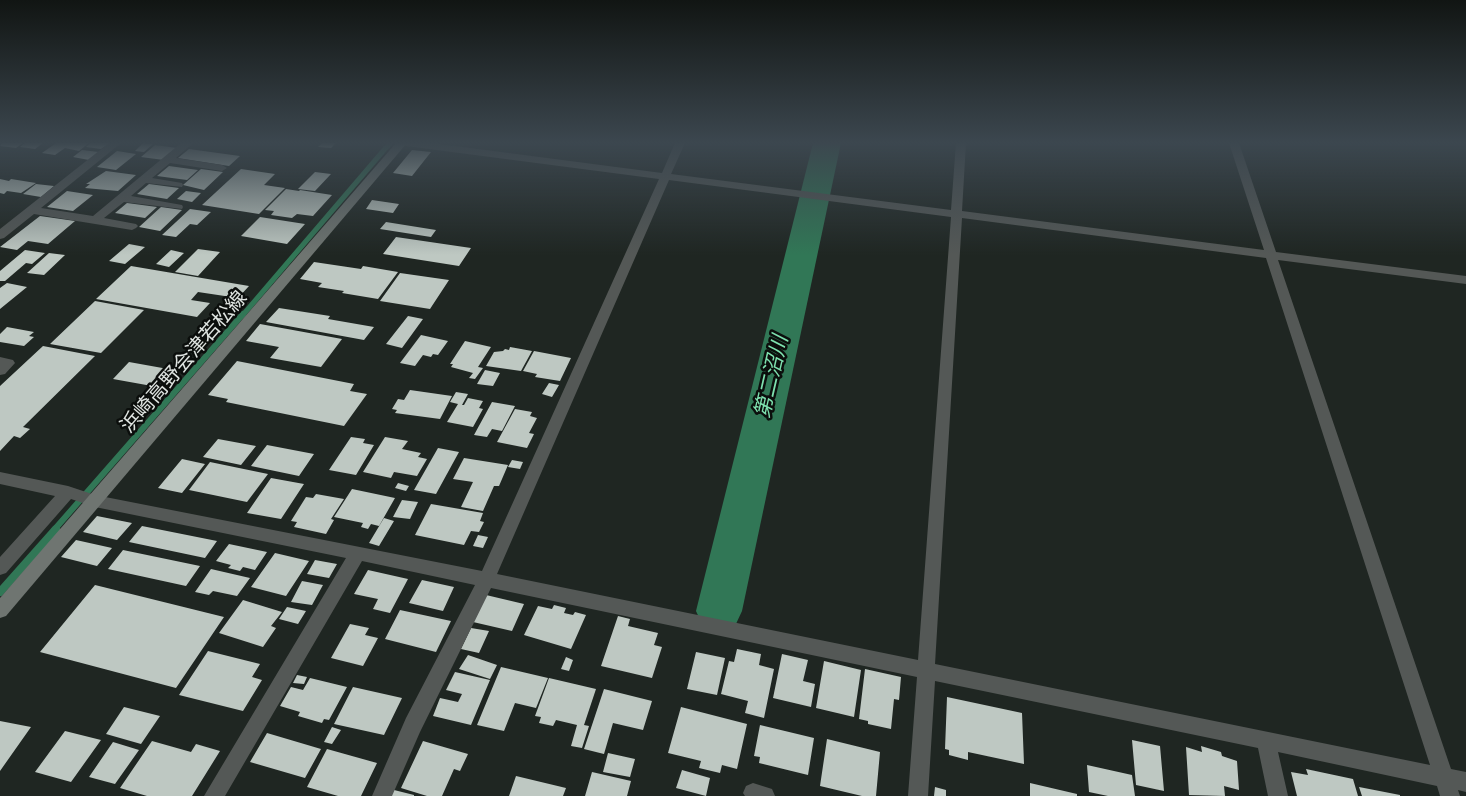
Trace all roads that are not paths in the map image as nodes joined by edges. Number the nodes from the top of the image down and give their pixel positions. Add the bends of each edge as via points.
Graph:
1 (69, 180) edge
2 (144, 180) edge
3 (145, 180) edge
4 (372, 180) edge
5 (663, 180) edge
6 (688, 180) edge
7 (959, 180) edge
8 (1246, 180) edge
9 (178, 185) dead end
10 (122, 198) junction
11 (178, 207) dead end
12 (32, 210) junction
13 (958, 215) junction
14 (95, 220) junction
15 (132, 226) dead end
16 (0, 235) edge
17 (1271, 255) junction
18 (1466, 280) edge
19 (0, 362) edge
20 (0, 370) edge
21 (0, 478) edge
22 (68, 492) junction
23 (95, 501) junction
24 (358, 553) junction
25 (0, 568) edge
26 (486, 580) junction
27 (0, 610) edge
28 (927, 670) junction
29 (1266, 740) junction
30 (1444, 777) junction
31 (1466, 782) edge
32 (214, 796) edge
33 (382, 796) edge
34 (918, 796) edge
35 (1278, 796) edge
36 (1450, 796) edge

1 - 12 street
2 - 10 street
3 - 9 street
4 - 23 main road, 浜崎高野会津若松線
5 - 26 street
6 - 13 street
7 - 13 street
8 - 17 street
10 - 11 street
10 - 14 street
12 - 14 street
12 - 16 street
13 - 17 street
13 - 28 street
14 - 15 street
17 - 18 street
17 - 30 street
19 - 20 street via 8,363
21 - 22 street
22 - 23 street
22 - 25 street
23 - 24 street
23 - 27 main road, 浜崎高野会津若松線
24 - 26 street
24 - 32 street
26 - 28 street
26 - 33 street via 413,725
28 - 29 street
28 - 34 street
29 - 30 street
29 - 35 street
30 - 31 street
30 - 36 street

